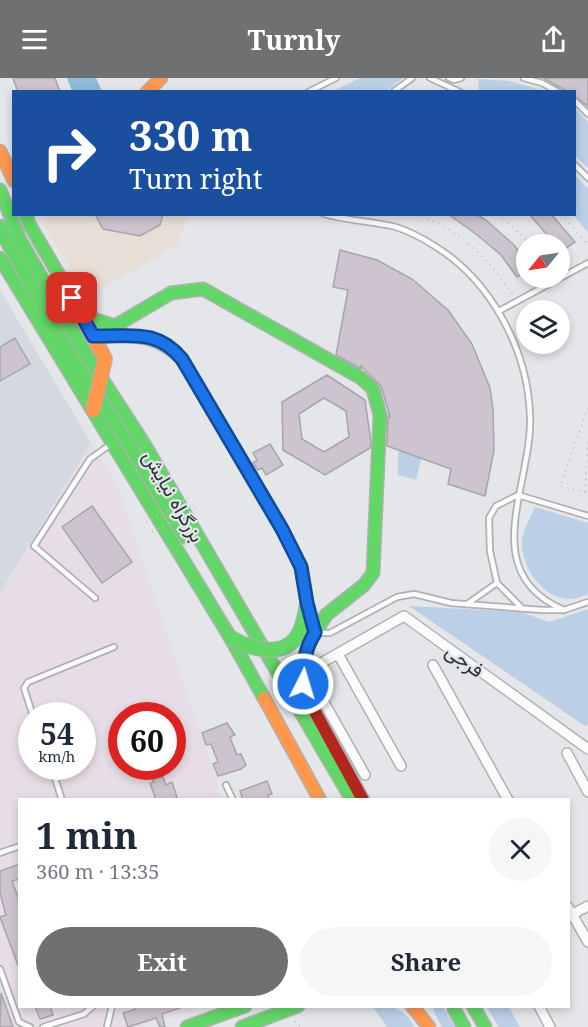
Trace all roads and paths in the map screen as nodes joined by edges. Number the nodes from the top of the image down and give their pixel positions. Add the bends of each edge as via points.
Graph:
1 (161, 78) edge
2 (336, 78) edge
3 (412, 78) edge
4 (430, 78) edge
5 (449, 78) edge
6 (461, 78) edge
7 (524, 78) edge
8 (588, 82) edge
9 (149, 90) edge
10 (312, 90) edge
11 (396, 90) edge
12 (456, 90) edge
13 (555, 90) edge
14 (576, 97) edge
15 (576, 102) edge
16 (588, 114) edge
17 (0, 151) edge
18 (576, 166) edge
19 (12, 177) edge
20 (588, 178) edge
21 (0, 190) edge
22 (334, 216) edge
23 (420, 216) edge
24 (501, 216) edge
25 (563, 216) edge
26 (30, 218) edge
27 (0, 226) edge
28 (520, 234) edge
29 (588, 245) edge
30 (0, 258) edge
31 (588, 263) edge
32 (516, 300) edge
33 (519, 300) edge
34 (516, 302) edge
35 (499, 310) junction
36 (83, 316) junction
37 (93, 336) junction
38 (588, 408) edge
39 (93, 410) junction
40 (588, 438) edge
41 (113, 442) junction
42 (586, 493) edge
43 (518, 495) junction
44 (189, 497) dead end
45 (196, 508) dead end
46 (588, 516) edge
47 (147, 522) dead end
48 (152, 532) dead end
49 (497, 583) junction
50 (95, 598) dead end
51 (588, 602) edge
52 (307, 603) junction
53 (466, 604) junction
54 (523, 609) junction
55 (564, 610) junction
56 (315, 633) junction
57 (230, 637) junction
58 (114, 647) dead end
59 (338, 654) junction
60 (432, 665) dead end
61 (28, 702) edge
62 (588, 748) edge
63 (567, 753) dead end
64 (401, 766) dead end
65 (364, 775) dead end
66 (56, 780) edge
67 (226, 785) dead end
68 (588, 792) edge
69 (61, 798) edge
70 (232, 798) edge
71 (319, 798) edge
72 (337, 798) edge
73 (351, 798) edge
74 (362, 798) edge
75 (507, 798) edge
76 (18, 847) edge
77 (0, 853) edge
78 (588, 906) edge
79 (570, 913) edge
80 (588, 942) edge
81 (0, 969) edge
82 (91, 1008) edge
83 (112, 1008) edge
84 (240, 1008) edge
85 (293, 1008) edge
86 (414, 1008) edge
87 (423, 1008) edge
88 (474, 1008) edge
89 (540, 1008) edge
90 (454, 1009) dead end
91 (427, 1025) edge
92 (50, 1026) edge
93 (30, 1027) edge
94 (43, 1027) edge
95 (107, 1027) edge
96 (187, 1027) edge
97 (242, 1027) edge
98 (464, 1027) edge
99 (485, 1027) edge
100 (550, 1027) edge

1 - 9 main road
2 - 10 lane
3 - 11 lane
4 - 12 lane
5 - 6 lane
7 - 13 lane
8 - 14 path
15 - 16 lane
17 - 19 main road
18 - 20 lane
21 - 73 main road, بزرگراه نیایش via 19,238
22 - 35 lane via 397,228 432,244 457,262
23 - 32 path via 445,227 474,249 495,269
24 - 28 path
25 - 29 path
26 - 36 main road
27 - 72 main road, بزرگراه نیایش via 76,363 132,449
30 - 39 main road
31 - 33 lane
34 - 35 lane
35 - 43 lane via 518,354 531,417
36 - 37 main road, bridge
36 - 56 main road via 115,326 171,292 202,289 361,378 373,389 380,415 373,573 326,615
37 - 39 main road, bridge via 105,359
37 - 52 main road via 151,337 171,346 182,359 282,529 301,567
38 - 42 path via 560,486
39 - 41 main road
40 - 42 path
41 - 50 lane via 90,459 34,546
41 - 57 main road
43 - 46 lane
43 - 49 lane via 496,506 489,518 490,551
43 - 55 lane via 513,537 521,574 546,602
44 - 47 path, bridge
45 - 48 path, bridge
49 - 53 lane
49 - 54 lane
51 - 55 lane
52 - 56 main road
52 - 57 main road, bridge via 305,622 287,647 257,648 239,644
53 - 54 lane
53 - 56 lane via 414,594 397,597 330,633
54 - 55 lane
56 - 74 main road via 308,643 303,684
57 - 71 main road
58 - 61 lane via 28,682 24,688
59 - 62 street, فرجی via 404,616
59 - 64 street
59 - 65 street via 322,662 317,690
60 - 75 street
63 - 68 street
66 - 69 lane
67 - 70 lane
76 - 77 lane
78 - 79 street
79 - 80 street
81 - 93 lane via 19,1022
82 - 92 lane
83 - 95 lane
84 - 96 main road
85 - 97 main road
86 - 91 main road
87 - 91 main road
88 - 99 main road
89 - 100 street
90 - 98 main road
92 - 94 lane

